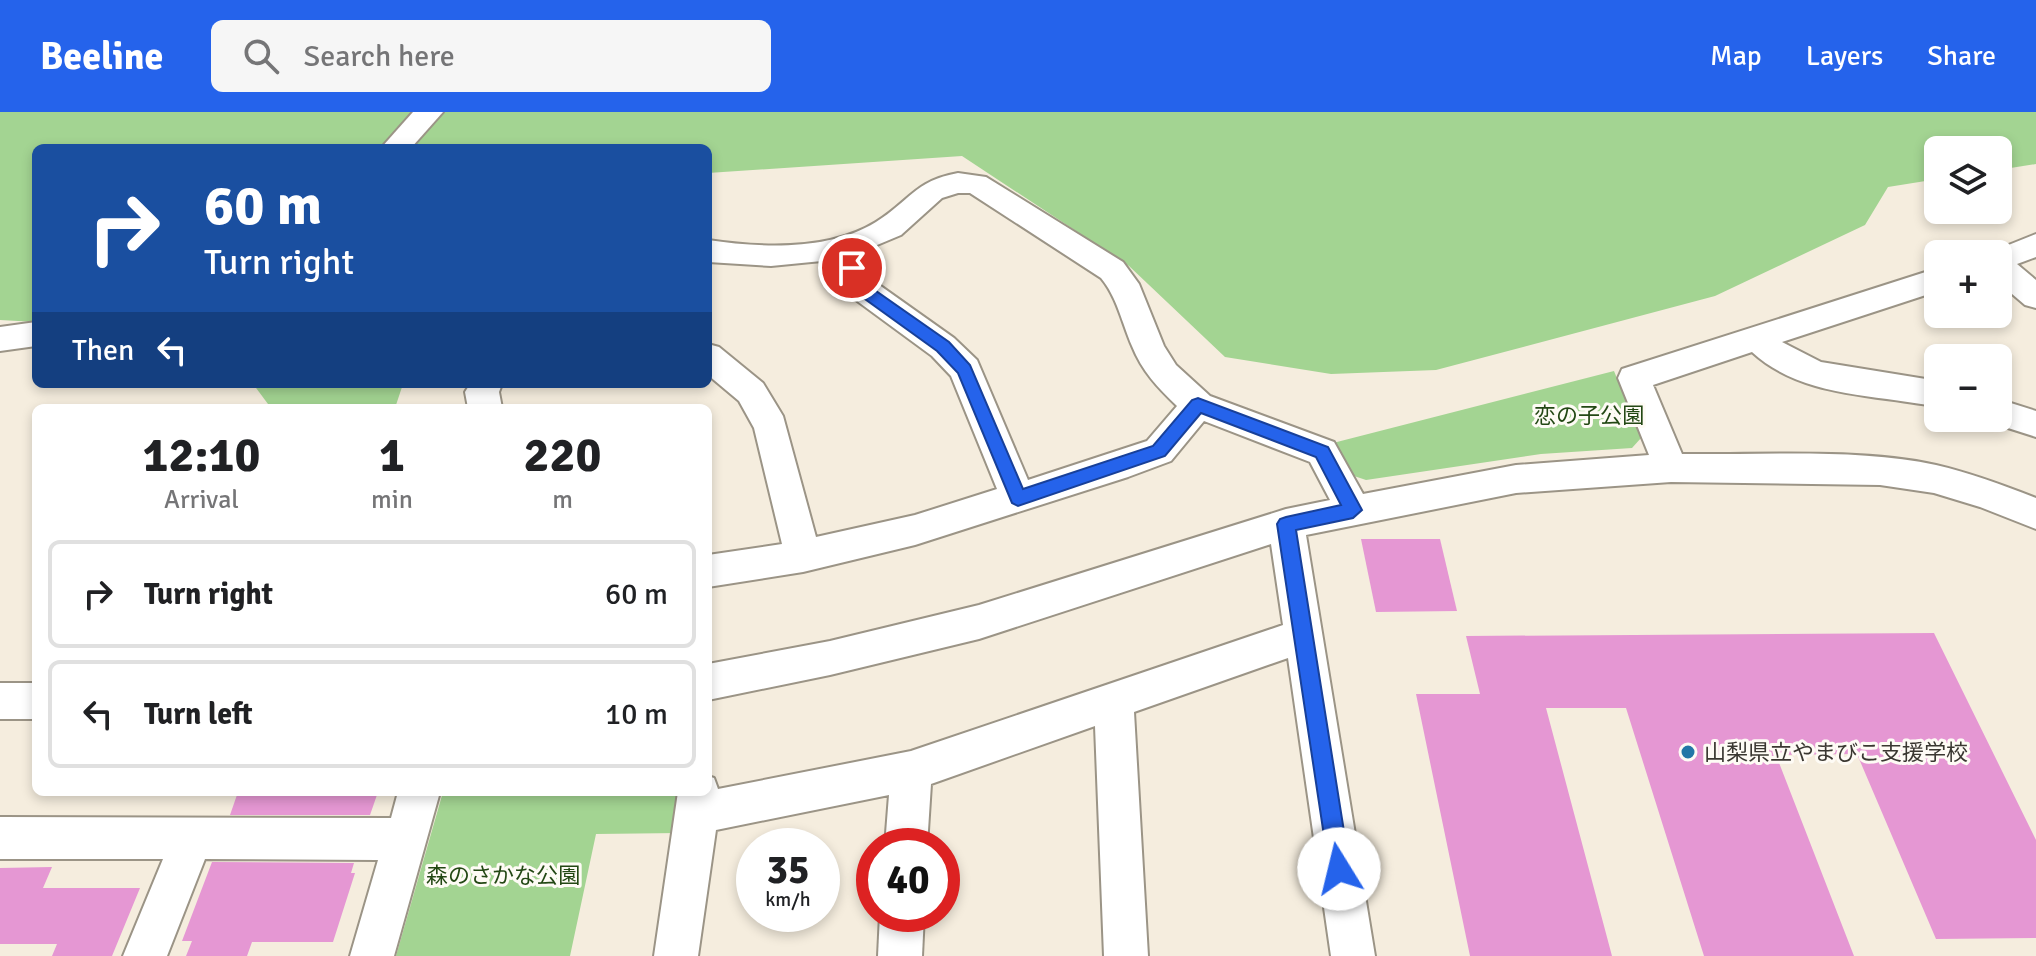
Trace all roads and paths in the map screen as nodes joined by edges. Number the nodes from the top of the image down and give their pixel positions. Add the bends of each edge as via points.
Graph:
1 (429, 112) edge
2 (399, 144) edge
3 (2036, 245) edge
4 (839, 246) junction
5 (712, 251) edge
6 (2012, 256) edge
7 (2012, 275) edge
8 (1924, 284) edge
9 (2036, 297) edge
10 (32, 335) edge
11 (0, 339) edge
12 (1758, 339) junction
13 (712, 359) edge
14 (1924, 390) edge
15 (1198, 405) junction
16 (2012, 416) edge
17 (2036, 424) edge
18 (1671, 468) junction
19 (1018, 498) junction
20 (1353, 510) junction
21 (2036, 514) edge
22 (1286, 524) junction
23 (803, 556) junction
24 (712, 570) edge
25 (1304, 635) junction
26 (712, 681) edge
27 (0, 701) edge
28 (32, 701) edge
29 (1114, 703) junction
30 (911, 771) junction
31 (418, 796) edge
32 (698, 803) edge
33 (907, 828) edge
34 (0, 838) edge
35 (192, 839) junction
36 (404, 839) junction
37 (901, 932) edge
38 (145, 956) edge
39 (372, 956) edge
40 (676, 956) edge
41 (900, 956) edge
42 (1126, 956) edge
43 (1353, 956) edge

1 - 2 street
3 - 6 street
4 - 5 street via 774,257
4 - 15 street via 892,228 928,192 963,182 976,184 1112,270 1124,284 1164,374
4 - 19 street via 864,290 965,369
7 - 9 street
8 - 12 street
10 - 11 street
12 - 14 street via 1793,368 1815,375
12 - 18 street via 1634,378
13 - 23 street via 751,392 771,426
15 - 19 street via 1159,451
15 - 20 street via 1322,452
16 - 17 street
18 - 20 street via 1516,479
18 - 21 street via 1880,471 1974,490
19 - 23 street via 915,530
20 - 22 street
22 - 25 street
22 - 26 street via 979,622
23 - 24 street
25 - 29 street
25 - 43 street
27 - 28 street
29 - 30 street
29 - 42 street
30 - 32 street
30 - 33 street
31 - 36 street
32 - 40 street
34 - 35 street
35 - 36 street
35 - 38 street
36 - 39 street
37 - 41 street

